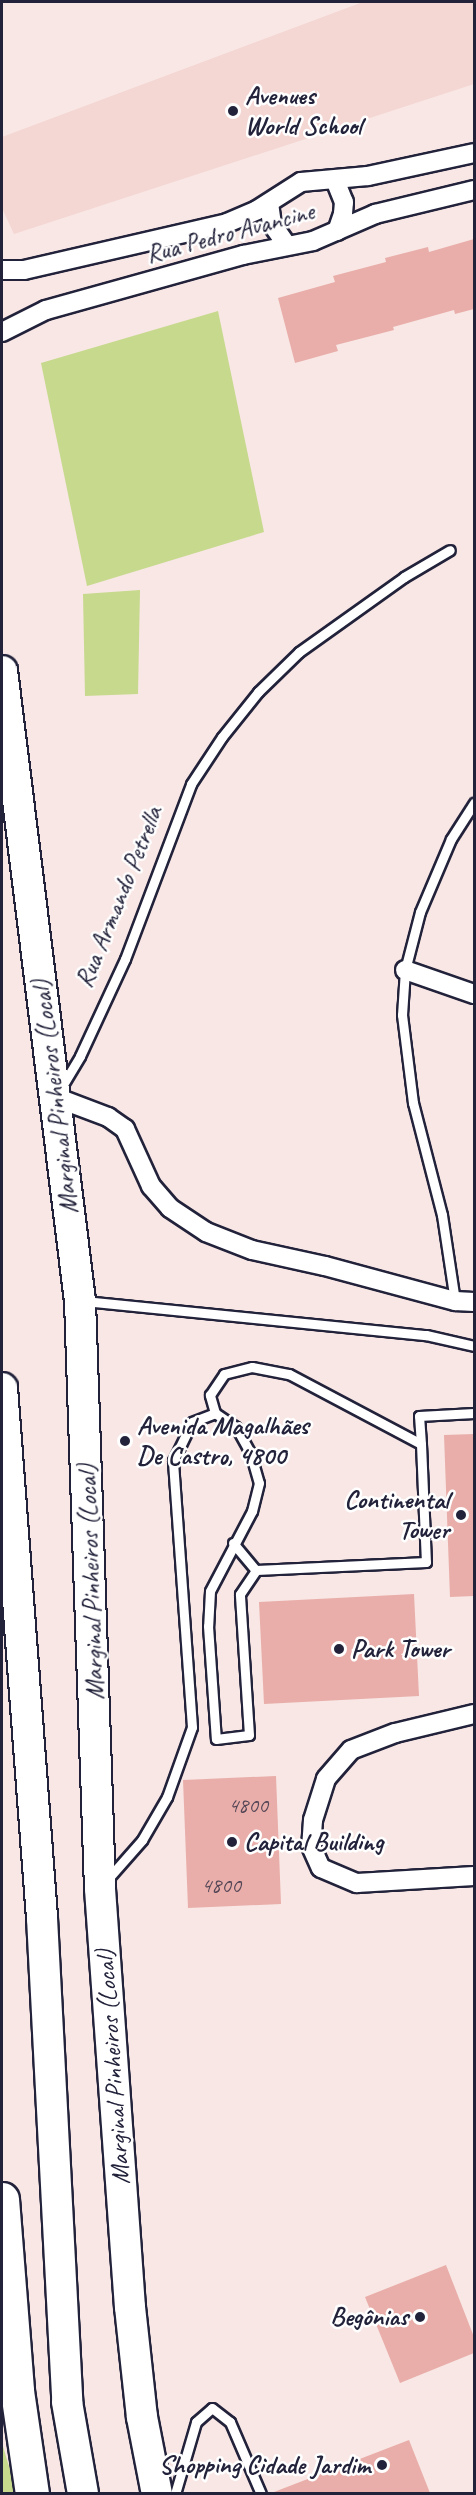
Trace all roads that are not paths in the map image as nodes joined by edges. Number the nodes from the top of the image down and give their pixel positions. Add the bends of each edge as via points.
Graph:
1 (474, 153) edge
2 (335, 180) junction
3 (474, 190) edge
4 (269, 202) junction
5 (337, 231) junction
6 (286, 244) junction
7 (2, 270) edge
8 (3, 324) edge
9 (450, 550) dead end
10 (2, 671) edge
11 (474, 803) edge
12 (405, 970) junction
13 (474, 994) edge
14 (55, 1097) junction
15 (80, 1300) junction
16 (455, 1301) junction
17 (474, 1302) edge
18 (474, 1346) edge
19 (2, 1388) edge
20 (215, 1413) junction
21 (474, 1413) edge
22 (421, 1443) junction
23 (233, 1544) junction
24 (256, 1570) junction
25 (474, 1714) edge
26 (474, 1876) edge
27 (100, 1889) junction
28 (2, 2199) edge
29 (32, 2493) edge
30 (83, 2493) edge
31 (157, 2493) edge
32 (175, 2493) edge
33 (261, 2493) edge

1 - 2 street, Rua Pedro Avancine
2 - 4 street, Rua Pedro Avancine via 301,182
2 - 5 street via 344,202
3 - 5 street, Rua Pedro Avancine via 375,214
4 - 6 street via 272,224
4 - 7 street, Rua Pedro Avancine via 227,223 24,270
5 - 6 street, Rua Pedro Avancine via 314,241
6 - 8 street, Rua Pedro Avancine
9 - 14 lane, Rua Armando Petrella via 404,577 299,652 258,692 222,737 191,784 125,959 80,1056
10 - 14 highway, Marginal Pinheiros (Local)
11 - 12 lane via 437,869 420,912
12 - 13 street
12 - 16 lane via 405,1053 413,1103 442,1215
14 - 15 highway, Marginal Pinheiros (Local)
14 - 16 street via 108,1117 125,1129 151,1186 170,1208 206,1232 252,1250
15 - 18 lane via 426,1335
15 - 27 highway, Marginal Pinheiros (Local)
16 - 17 street
19 - 30 highway via 42,1918 67,2402
20 - 22 lane via 210,1395 225,1374 252,1367 290,1374
20 - 23 lane via 236,1427 250,1452 259,1482 252,1511
20 - 27 lane via 192,1422 173,1461 192,1727 167,1797 142,1840
21 - 22 lane via 419,1416
22 - 24 lane via 426,1562
23 - 24 lane
23 - 24 lane via 210,1591 208,1626 216,1739 249,1735 240,1594
25 - 26 street via 395,1733 351,1750 326,1779 313,1820 311,1846 321,1868 357,1883
27 - 31 highway, Marginal Pinheiros (Local) via 130,2307 142,2417
28 - 29 highway via 17,2391
32 - 33 lane via 196,2422 212,2408 230,2422

